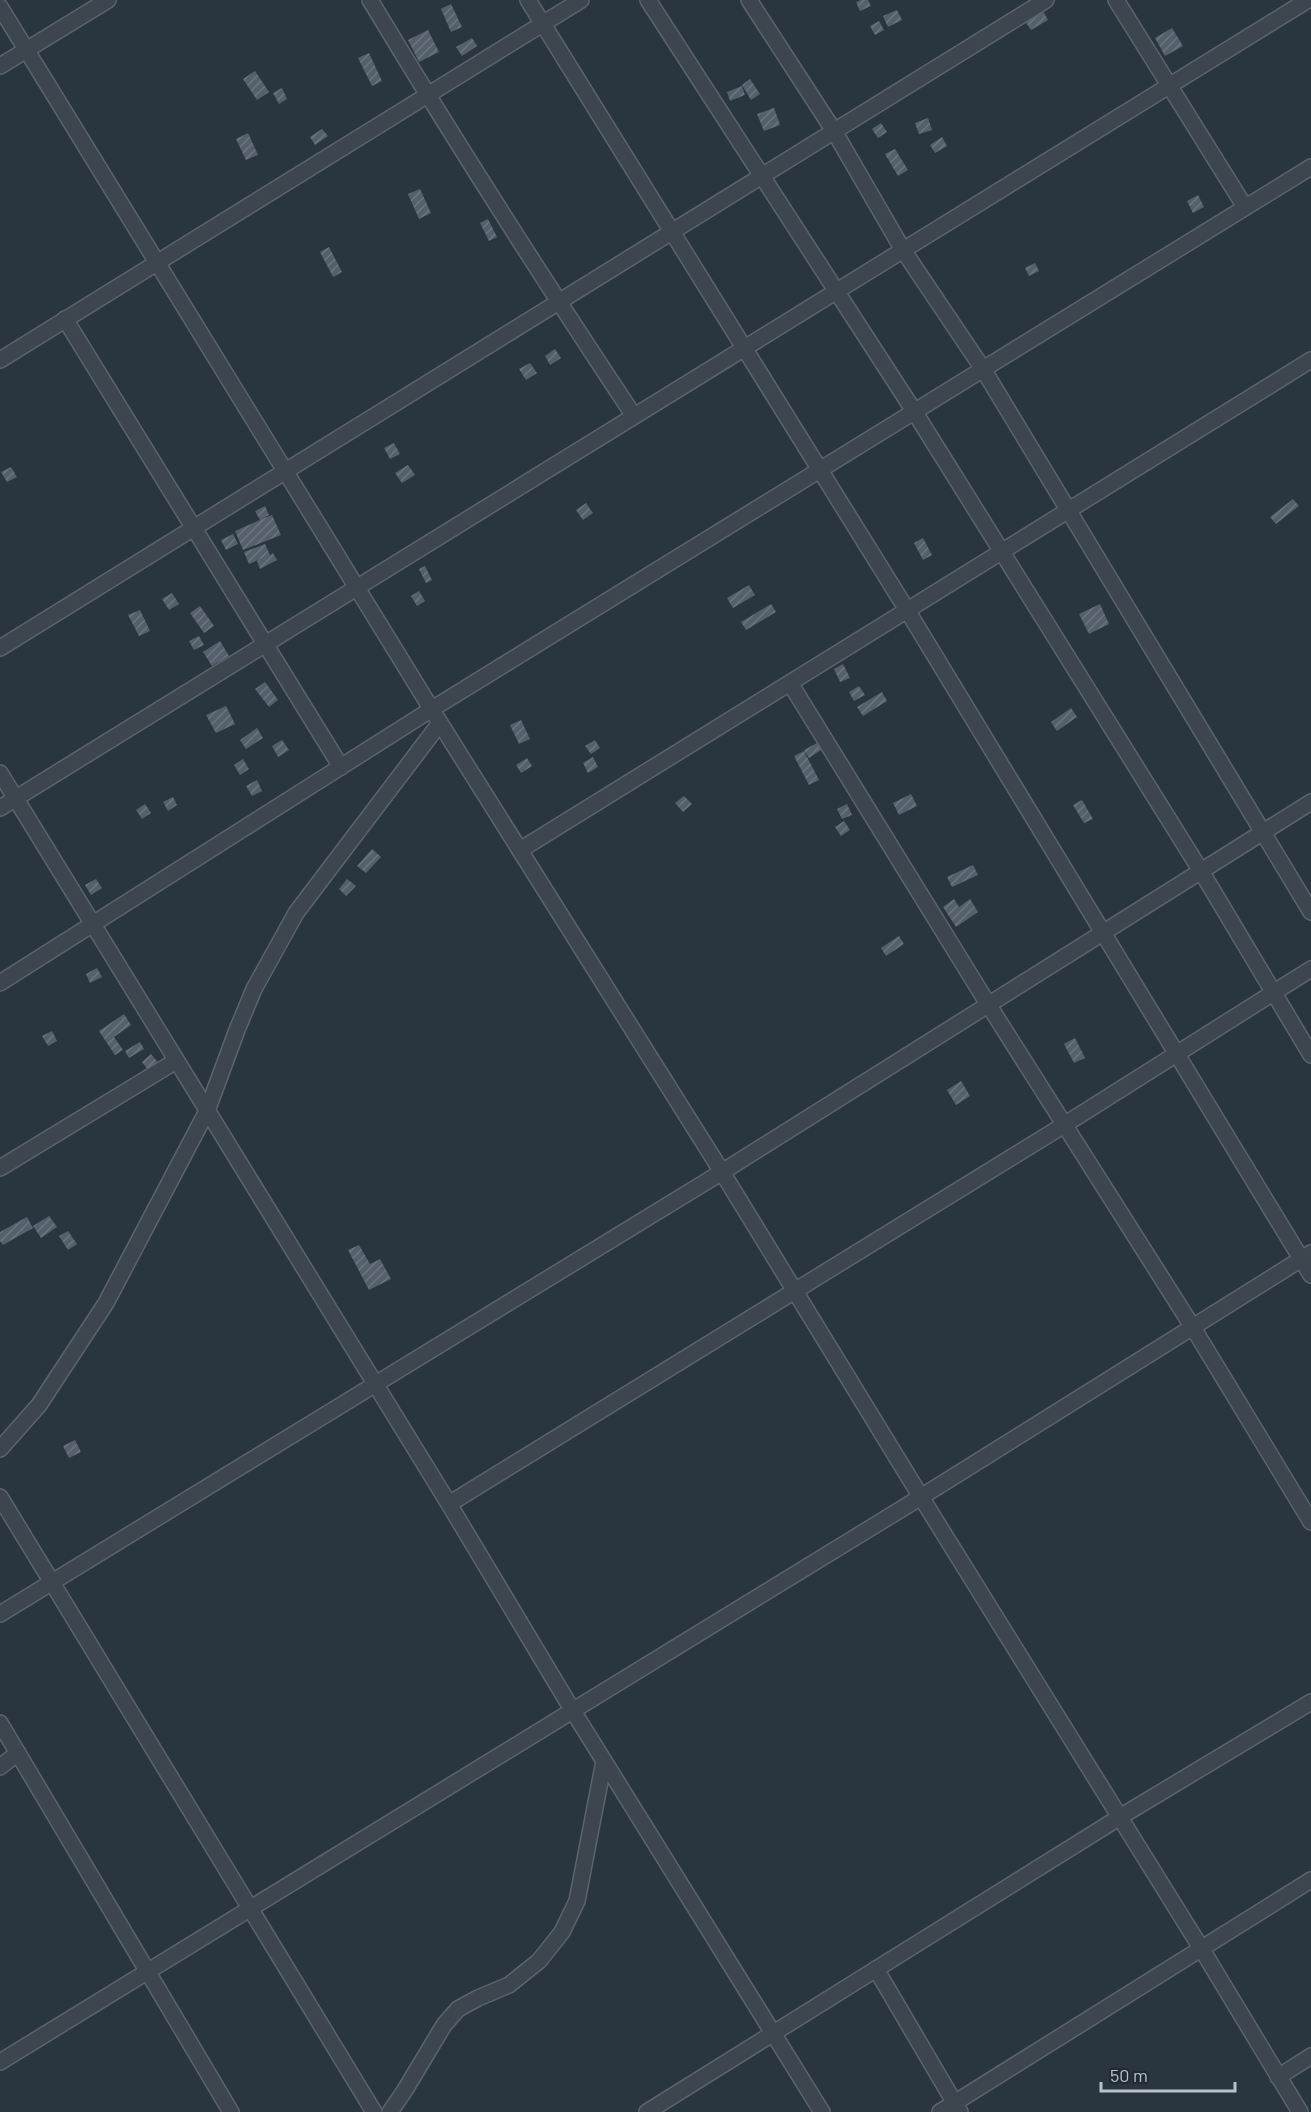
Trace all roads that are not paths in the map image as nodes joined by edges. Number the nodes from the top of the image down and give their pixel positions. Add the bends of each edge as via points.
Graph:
1 (108, 0) edge
2 (370, 0) edge
3 (528, 0) edge
4 (580, 0) edge
5 (648, 0) edge
6 (749, 0) edge
7 (1047, 0) edge
8 (1116, 0) edge
9 (1308, 0) edge
10 (0, 7) edge
11 (542, 24) junction
12 (26, 50) junction
13 (0, 66) edge
14 (1169, 85) junction
15 (428, 95) junction
16 (834, 131) junction
17 (1311, 166) edge
18 (762, 176) junction
19 (1245, 207) junction
20 (672, 232) junction
21 (903, 250) junction
22 (157, 262) junction
23 (837, 290) junction
24 (559, 302) junction
25 (65, 319) junction
26 (744, 348) junction
27 (0, 360) edge
28 (1311, 360) edge
29 (983, 369) junction
30 (914, 411) junction
31 (634, 416) junction
32 (819, 470) junction
33 (286, 472) junction
34 (1069, 510) junction
35 (195, 528) junction
36 (1002, 552) junction
37 (357, 588) junction
38 (907, 610) junction
39 (266, 644) junction
40 (0, 648) edge
41 (790, 683) junction
42 (432, 709) junction
43 (440, 723) junction
44 (341, 767) junction
45 (0, 773) edge
46 (15, 798) junction
47 (1311, 802) edge
48 (0, 808) edge
49 (1262, 833) junction
50 (520, 850) junction
51 (1201, 871) junction
52 (1311, 912) edge
53 (92, 926) junction
54 (1104, 932) junction
55 (1311, 969) edge
56 (0, 983) edge
57 (1273, 993) junction
58 (988, 1005) junction
59 (1177, 1053) junction
60 (1311, 1055) edge
61 (176, 1061) junction
62 (207, 1111) junction
63 (1064, 1125) junction
64 (0, 1168) edge
65 (722, 1172) junction
66 (1306, 1256) edge
67 (1311, 1275) edge
68 (794, 1289) junction
69 (1192, 1326) junction
70 (375, 1384) junction
71 (0, 1449) edge
72 (0, 1497) edge
73 (921, 1497) junction
74 (449, 1504) junction
75 (1311, 1522) edge
76 (53, 1582) junction
77 (0, 1614) edge
78 (1311, 1702) edge
79 (573, 1711) junction
80 (0, 1723) edge
81 (18, 1752) junction
82 (604, 1761) junction
83 (0, 1767) edge
84 (1120, 1817) junction
85 (1311, 1880) edge
86 (250, 1909) junction
87 (1201, 1948) junction
88 (876, 1969) junction
89 (148, 1971) junction
90 (772, 2033) junction
91 (1311, 2056) edge
92 (0, 2062) edge
93 (1278, 2077) junction
94 (957, 2108) edge
95 (231, 2112) edge
96 (374, 2112) edge
97 (390, 2112) edge
98 (647, 2112) edge
99 (822, 2112) edge
100 (940, 2112) edge
101 (1300, 2112) edge

1 - 12 street
2 - 15 street
3 - 11 street
4 - 11 street
5 - 18 street
6 - 16 street
7 - 16 street
8 - 14 street
9 - 14 street
10 - 12 street
11 - 15 street
11 - 20 street
12 - 13 street
12 - 22 street
14 - 19 street
14 - 21 street
15 - 22 street
15 - 24 street
16 - 18 street
16 - 21 street
17 - 19 street
18 - 20 street
18 - 23 street
19 - 29 street
20 - 24 street
20 - 26 street
21 - 23 street
21 - 29 street
22 - 25 street
22 - 33 street
23 - 26 street
23 - 30 street
24 - 31 street
24 - 33 street
25 - 27 street
25 - 35 street
26 - 31 street
26 - 32 street
28 - 34 street
29 - 30 street
29 - 34 street
30 - 32 street
30 - 36 street
31 - 37 street
32 - 38 street
32 - 42 street
33 - 35 street
33 - 37 street
34 - 36 street
34 - 49 street
35 - 39 street
35 - 40 street
36 - 38 street
36 - 51 street
37 - 39 street
37 - 42 street
38 - 41 street
38 - 54 street
39 - 44 street
39 - 46 street
41 - 50 street
41 - 58 street
42 - 43 street
42 - 44 street
43 - 50 street
43 - 62 street via 296,913 254,989
44 - 53 street
45 - 46 street
46 - 48 street
46 - 53 street
47 - 49 street
49 - 51 street
49 - 52 street
50 - 65 street
51 - 54 street
51 - 57 street
53 - 56 street
53 - 61 street
54 - 58 street
54 - 59 street
55 - 57 street
57 - 59 street
57 - 60 street
58 - 63 street
58 - 65 street
59 - 63 street
59 - 66 street
61 - 62 street
61 - 64 street
62 - 70 street
62 - 71 street via 106,1303 39,1405
63 - 68 street
63 - 69 street
65 - 68 street
65 - 70 street
66 - 67 street
66 - 69 street
68 - 73 street
68 - 74 street
69 - 73 street
69 - 75 street
70 - 74 street
70 - 76 street
72 - 76 street
73 - 79 street
73 - 84 street
74 - 79 street
76 - 77 street
76 - 86 street
78 - 84 street
79 - 82 street
79 - 86 street
80 - 81 street
81 - 83 street
81 - 89 street
82 - 90 street
82 - 97 street via 576,1901 561,1932 539,1961 509,1985 458,2009
84 - 87 street
84 - 88 street
85 - 87 street
86 - 89 street
86 - 96 street
87 - 93 street
87 - 94 street
88 - 90 street
88 - 94 street
89 - 92 street
89 - 95 street
90 - 98 street
90 - 99 street
91 - 93 street
93 - 101 street
94 - 100 street

